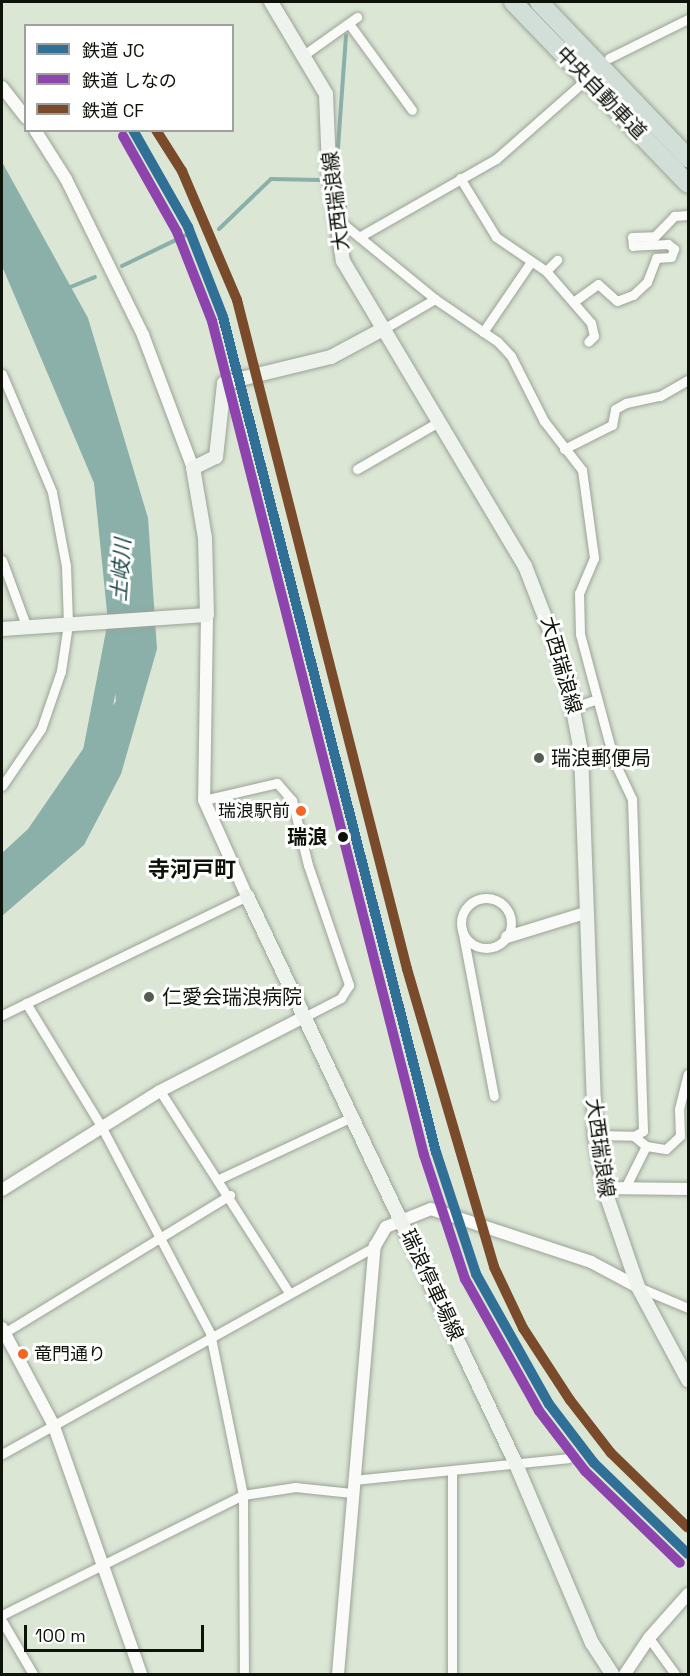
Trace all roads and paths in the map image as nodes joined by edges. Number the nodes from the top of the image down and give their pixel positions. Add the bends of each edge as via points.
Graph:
1 (271, 2) edge
2 (513, 2) edge
3 (538, 2) edge
4 (357, 17) dead end
5 (688, 19) edge
6 (350, 25) junction
7 (304, 54) junction
8 (609, 58) dead end
9 (580, 85) dead end
10 (2, 87) edge
11 (412, 110) dead end
12 (24, 115) edge
13 (35, 132) edge
14 (688, 158) edge
15 (460, 178) junction
16 (688, 184) edge
17 (688, 215) edge
18 (335, 217) junction
19 (359, 237) junction
20 (557, 260) dead end
21 (530, 263) junction
22 (546, 271) junction
23 (435, 299) junction
24 (576, 300) junction
25 (384, 328) junction
26 (483, 332) junction
27 (588, 342) dead end
28 (2, 374) edge
29 (688, 380) edge
30 (440, 421) junction
31 (564, 449) junction
32 (193, 468) junction
33 (357, 469) dead end
34 (2, 560) edge
35 (207, 615) junction
36 (71, 623) junction
37 (27, 628) junction
38 (2, 629) edge
39 (597, 699) junction
40 (574, 707) junction
41 (2, 786) edge
42 (204, 800) junction
43 (247, 896) junction
44 (585, 913) junction
45 (462, 929) junction
46 (507, 937) junction
47 (26, 1003) junction
48 (2, 1015) edge
49 (304, 1017) junction
50 (688, 1074) edge
51 (160, 1091) junction
52 (494, 1096) dead end
53 (352, 1117) junction
54 (101, 1126) junction
55 (595, 1135) junction
56 (634, 1136) junction
57 (646, 1146) junction
58 (221, 1179) junction
59 (626, 1186) junction
60 (604, 1188) junction
61 (688, 1189) edge
62 (2, 1190) edge
63 (230, 1194) junction
64 (400, 1217) junction
65 (159, 1235) junction
66 (375, 1246) junction
67 (638, 1287) junction
68 (288, 1291) junction
69 (688, 1308) edge
70 (3, 1331) edge
71 (210, 1333) junction
72 (688, 1380) edge
73 (53, 1424) junction
74 (2, 1454) edge
75 (568, 1458) dead end
76 (515, 1462) junction
77 (452, 1472) junction
78 (353, 1486) junction
79 (243, 1495) junction
80 (102, 1564) junction
81 (688, 1594) edge
82 (2, 1615) edge
83 (2, 1621) edge
84 (649, 1638) junction
85 (33, 1674) edge
86 (141, 1674) edge
87 (244, 1674) edge
88 (338, 1674) edge
89 (452, 1674) edge
90 (612, 1674) edge
91 (626, 1674) edge
92 (675, 1674) edge

1 - 7 main road, 大西瑞浪線
2 - 16 highway, 中央自動車道
3 - 14 highway, 中央自動車道
4 - 6 street
5 - 8 street
6 - 7 street
6 - 11 street
7 - 18 main road, 大西瑞浪線 via 326,94
9 - 15 street via 506,153
10 - 12 street
13 - 32 street via 66,180 143,335
15 - 19 street
15 - 21 street via 496,237
17 - 24 street via 674,216 655,236 632,237 633,246 668,244 674,249 671,257 656,258 647,282 633,295 617,301 598,284
18 - 19 street
18 - 25 main road, 大西瑞浪線 via 339,252
19 - 23 street
20 - 22 street
21 - 22 street
21 - 26 street
22 - 24 street
23 - 25 street
23 - 26 street
24 - 27 street via 594,332
25 - 30 main road, 大西瑞浪線
25 - 32 main road via 331,357 224,383 216,457
26 - 31 street via 511,356
28 - 36 street via 52,492 66,566
29 - 31 street via 660,396 626,402 615,409 612,425
30 - 33 street
30 - 40 main road, 大西瑞浪線 via 541,599
31 - 39 street via 582,470 594,558 579,593 580,634
32 - 35 main road via 206,538
34 - 37 street
35 - 36 main road
35 - 42 street
36 - 37 main road
36 - 41 street via 61,671 41,729
37 - 38 main road
39 - 40 street
39 - 56 street via 614,761 632,799 634,821 643,1131
40 - 44 main road, 大西瑞浪線 via 584,797
42 - 43 street
42 - 49 street via 277,783 292,800 308,865 350,985 341,998
43 - 47 street
43 - 49 main road, 瑞浪停車場線
44 - 46 street
44 - 55 main road, 大西瑞浪線
45 - 46 street via 470,943 486,948
45 - 46 street via 467,906 490,898 509,913
45 - 52 street
47 - 48 street
47 - 54 street
49 - 51 street
49 - 53 main road, 瑞浪停車場線
50 - 57 street via 679,1109 680,1136 666,1149
51 - 54 street
51 - 58 street
53 - 58 street
53 - 64 main road, 瑞浪停車場線
54 - 62 street
54 - 65 street
55 - 56 street
55 - 60 main road, 大西瑞浪線
56 - 57 street
57 - 59 street
58 - 63 street
59 - 60 street
59 - 61 street
60 - 67 main road, 大西瑞浪線
63 - 65 street
63 - 68 street
64 - 66 street
64 - 67 street via 430,1209 463,1218 591,1262
64 - 76 main road, 瑞浪停車場線
65 - 70 street
65 - 71 street
66 - 68 street
66 - 78 street
67 - 69 street
67 - 72 main road, 大西瑞浪線
68 - 71 street
70 - 73 street
71 - 73 street
71 - 79 street
73 - 74 street
73 - 80 street
75 - 76 street
76 - 77 street
76 - 90 main road, 瑞浪停車場線 via 592,1643
77 - 78 street
77 - 89 street
78 - 79 street via 295,1487
78 - 88 street
79 - 80 street
79 - 87 street
80 - 82 street
80 - 86 street
81 - 84 street
83 - 85 street
84 - 91 street
84 - 92 street

